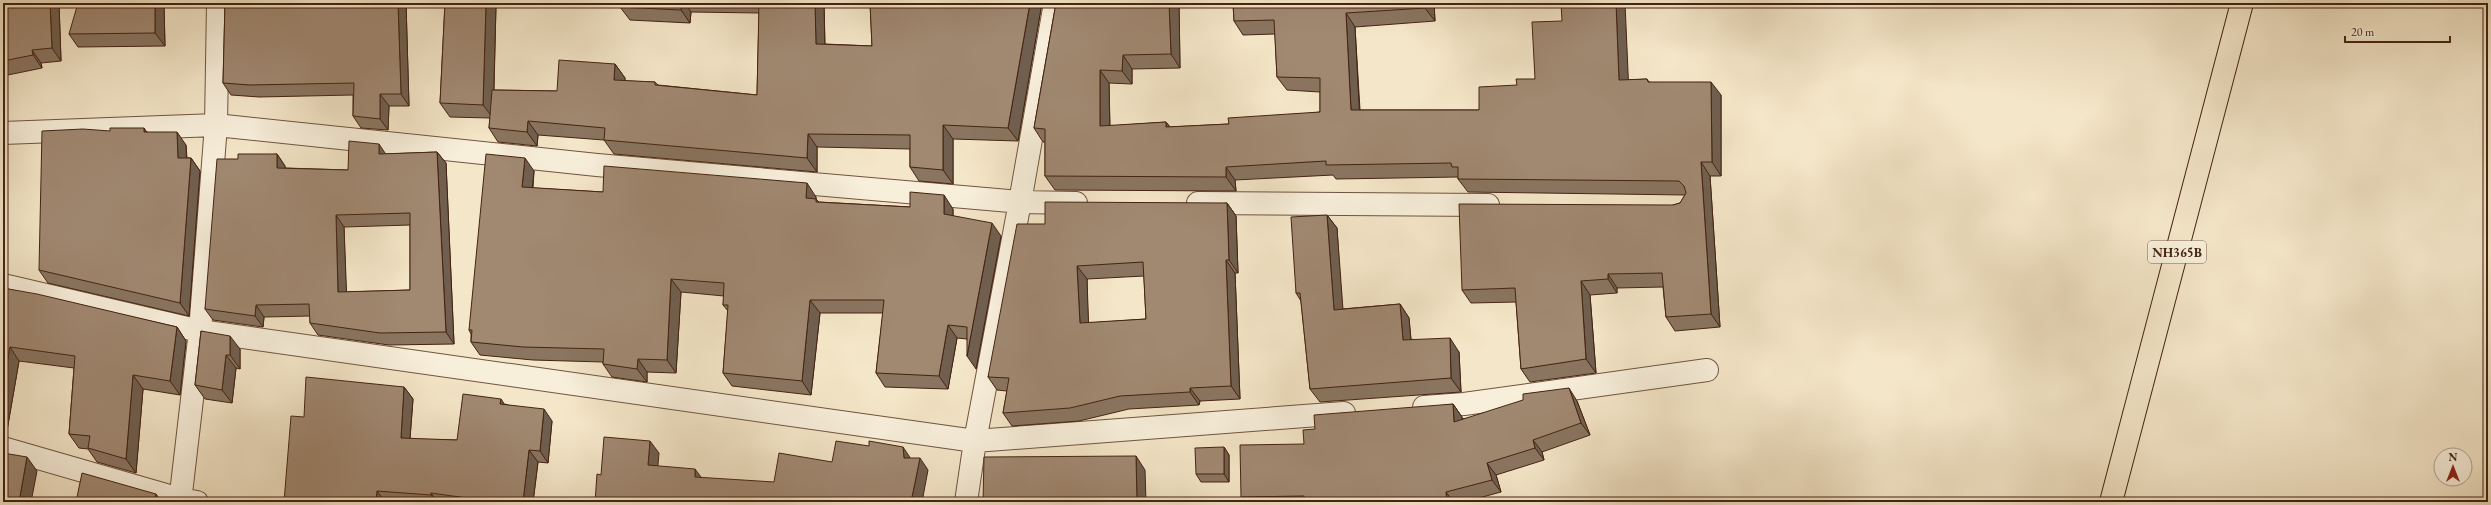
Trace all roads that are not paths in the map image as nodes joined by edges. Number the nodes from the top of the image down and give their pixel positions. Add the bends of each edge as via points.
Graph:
1 (218, 3) edge
2 (1055, 3) edge
3 (2242, 3) edge
4 (216, 125) junction
5 (3, 133) edge
6 (1020, 202) junction
7 (1100, 203) edge
8 (1180, 203) edge
9 (1507, 205) edge
10 (3, 285) edge
11 (200, 331) junction
12 (1707, 370) dead end
13 (1401, 409) edge
14 (1362, 412) edge
15 (975, 441) junction
16 (3, 448) edge
17 (186, 501) edge
18 (966, 502) edge
19 (2111, 502) edge

1 - 4 street
2 - 6 street
3 - 19 highway, NH365B
4 - 5 street
4 - 6 street via 597,165
4 - 11 street
6 - 7 street
6 - 15 street
8 - 9 street
10 - 11 street
11 - 15 street
11 - 17 street
12 - 13 street via 1464,404
14 - 15 street
15 - 18 street
16 - 17 street

